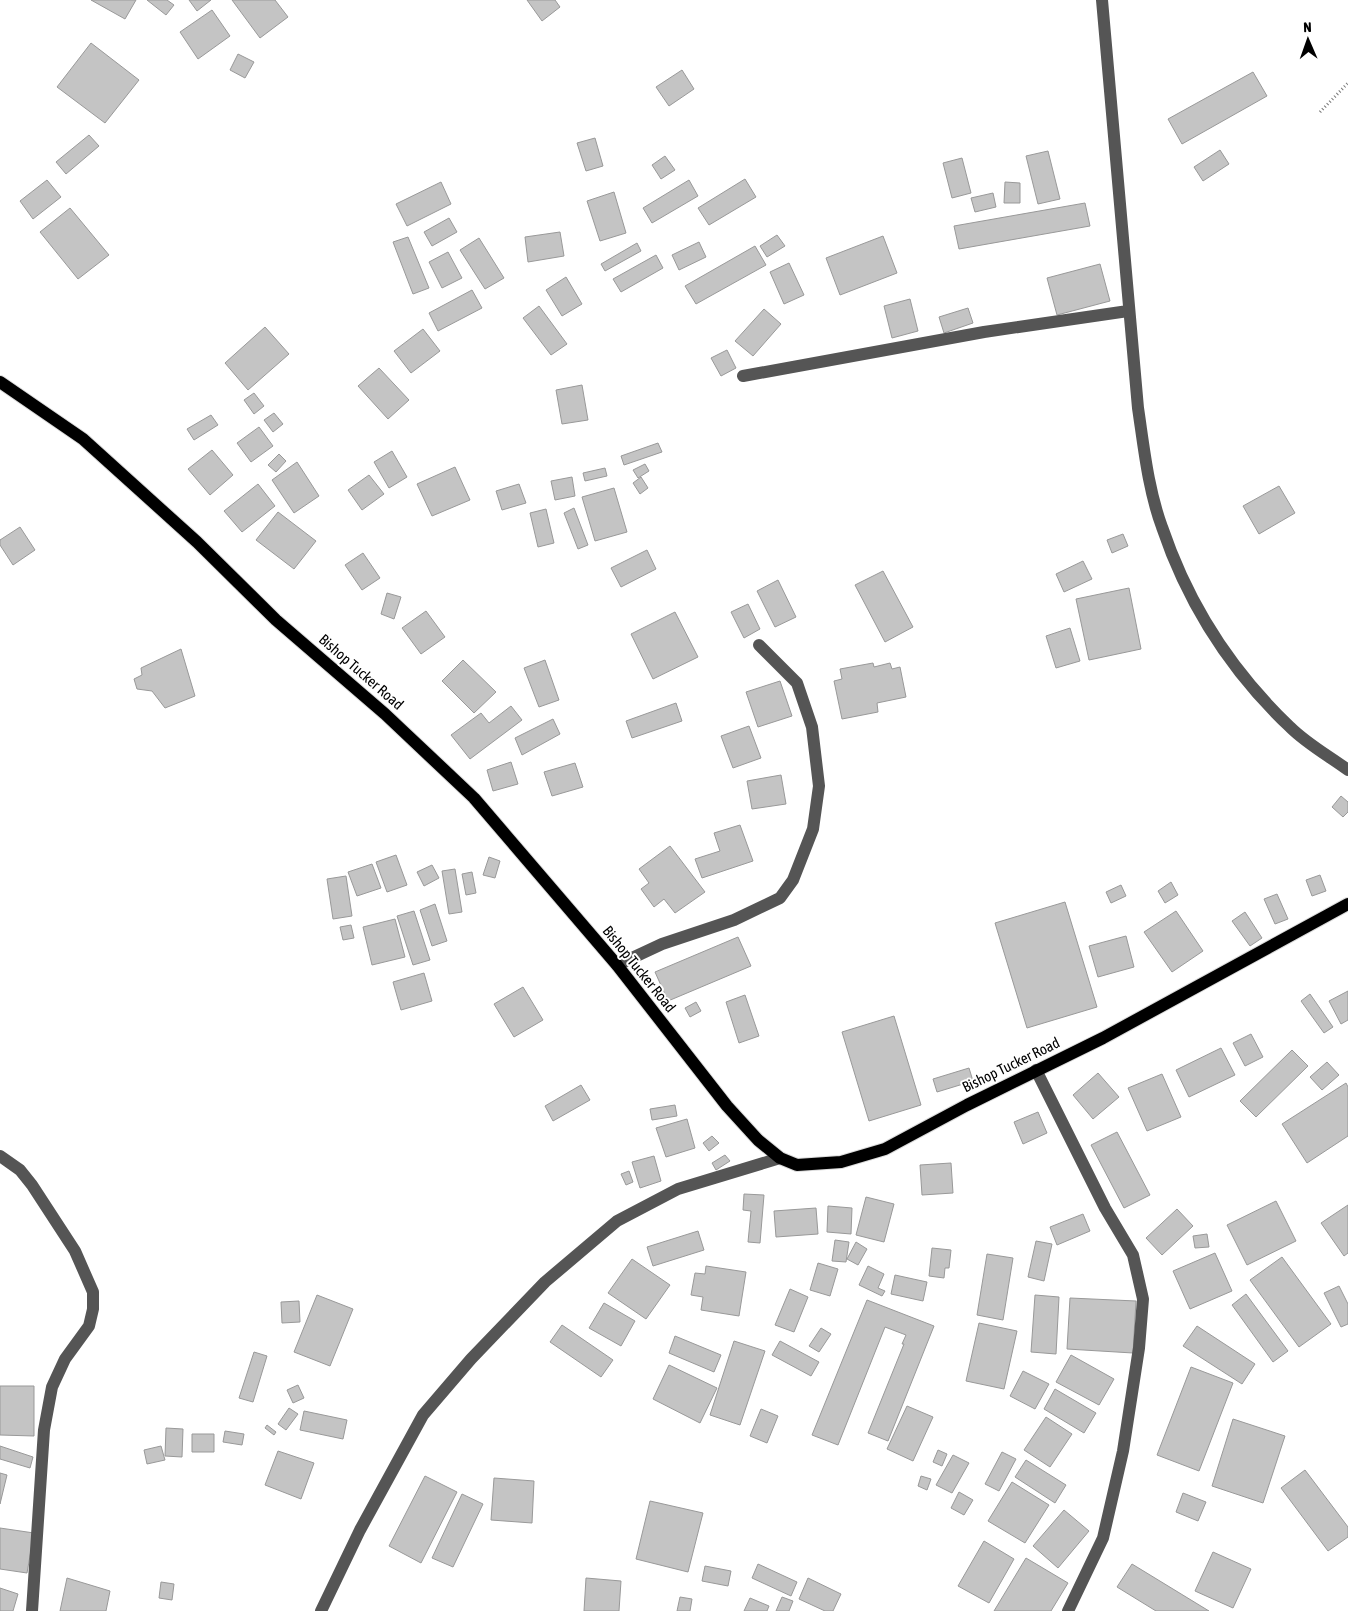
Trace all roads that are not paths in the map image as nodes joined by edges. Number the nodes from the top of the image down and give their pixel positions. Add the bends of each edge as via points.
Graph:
1 (1102, 0) edge
2 (1128, 311) junction
3 (744, 376) dead end
4 (0, 382) edge
5 (759, 645) dead end
6 (1348, 770) edge
7 (1348, 904) edge
8 (617, 965) junction
9 (1036, 1070) junction
10 (0, 1156) edge
11 (780, 1158) junction
12 (32, 1611) edge
13 (320, 1611) edge
14 (1068, 1611) edge

1 - 2 street
2 - 3 street via 946,338
2 - 6 street via 1147,470 1161,526 1185,584 1208,629 1243,678 1291,728
4 - 8 main road, Bishop Tucker Road via 83,439 198,542 276,620 385,714 474,798
5 - 8 street via 797,683 812,727 819,786 813,829 792,880 780,898 772,902 734,920 662,944
7 - 9 main road, Bishop Tucker Road via 1103,1038
8 - 11 main road, Bishop Tucker Road via 727,1106 758,1140
9 - 11 main road, Bishop Tucker Road via 886,1149 818,1165 797,1165
9 - 14 street via 1132,1255 1143,1299 1123,1452 1103,1538
10 - 12 street via 20,1170 32,1184 75,1252 93,1292 89,1326 64,1359 52,1387 44,1430
11 - 13 street via 678,1189 618,1221 545,1282 423,1415

